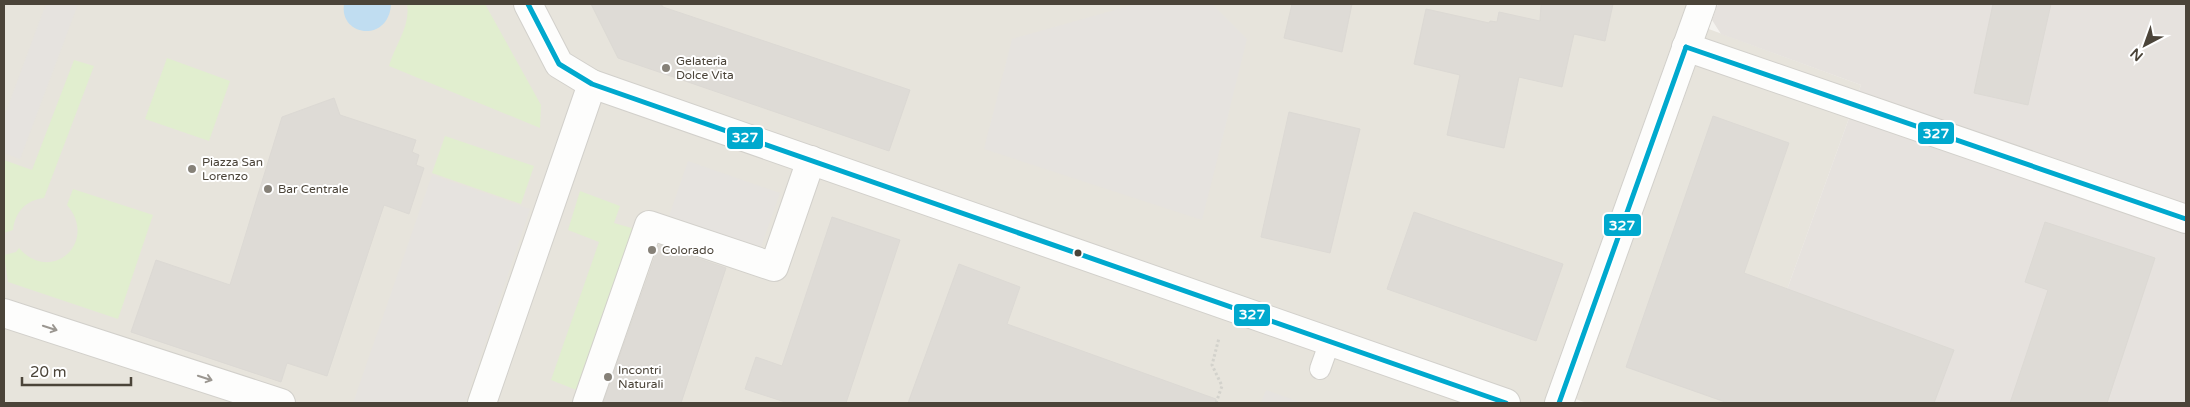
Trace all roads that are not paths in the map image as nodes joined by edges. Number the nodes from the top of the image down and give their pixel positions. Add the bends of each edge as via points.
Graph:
1 (528, 4) edge
2 (1702, 4) edge
3 (1686, 47) junction
4 (592, 84) junction
5 (811, 160) junction
6 (2186, 219) edge
7 (4, 312) edge
8 (1330, 341) junction
9 (1320, 369) dead end
10 (243, 397) edge
11 (281, 403) edge
12 (482, 403) edge
13 (587, 403) edge
14 (1506, 403) edge
15 (1559, 403) edge

1 - 4 street via 560,64
2 - 3 street
3 - 6 street
3 - 15 street
4 - 5 street
4 - 12 street
5 - 8 street
5 - 13 street via 774,267 649,225
7 -> 10 street
8 - 9 lane
8 - 14 street
10 - 11 street

